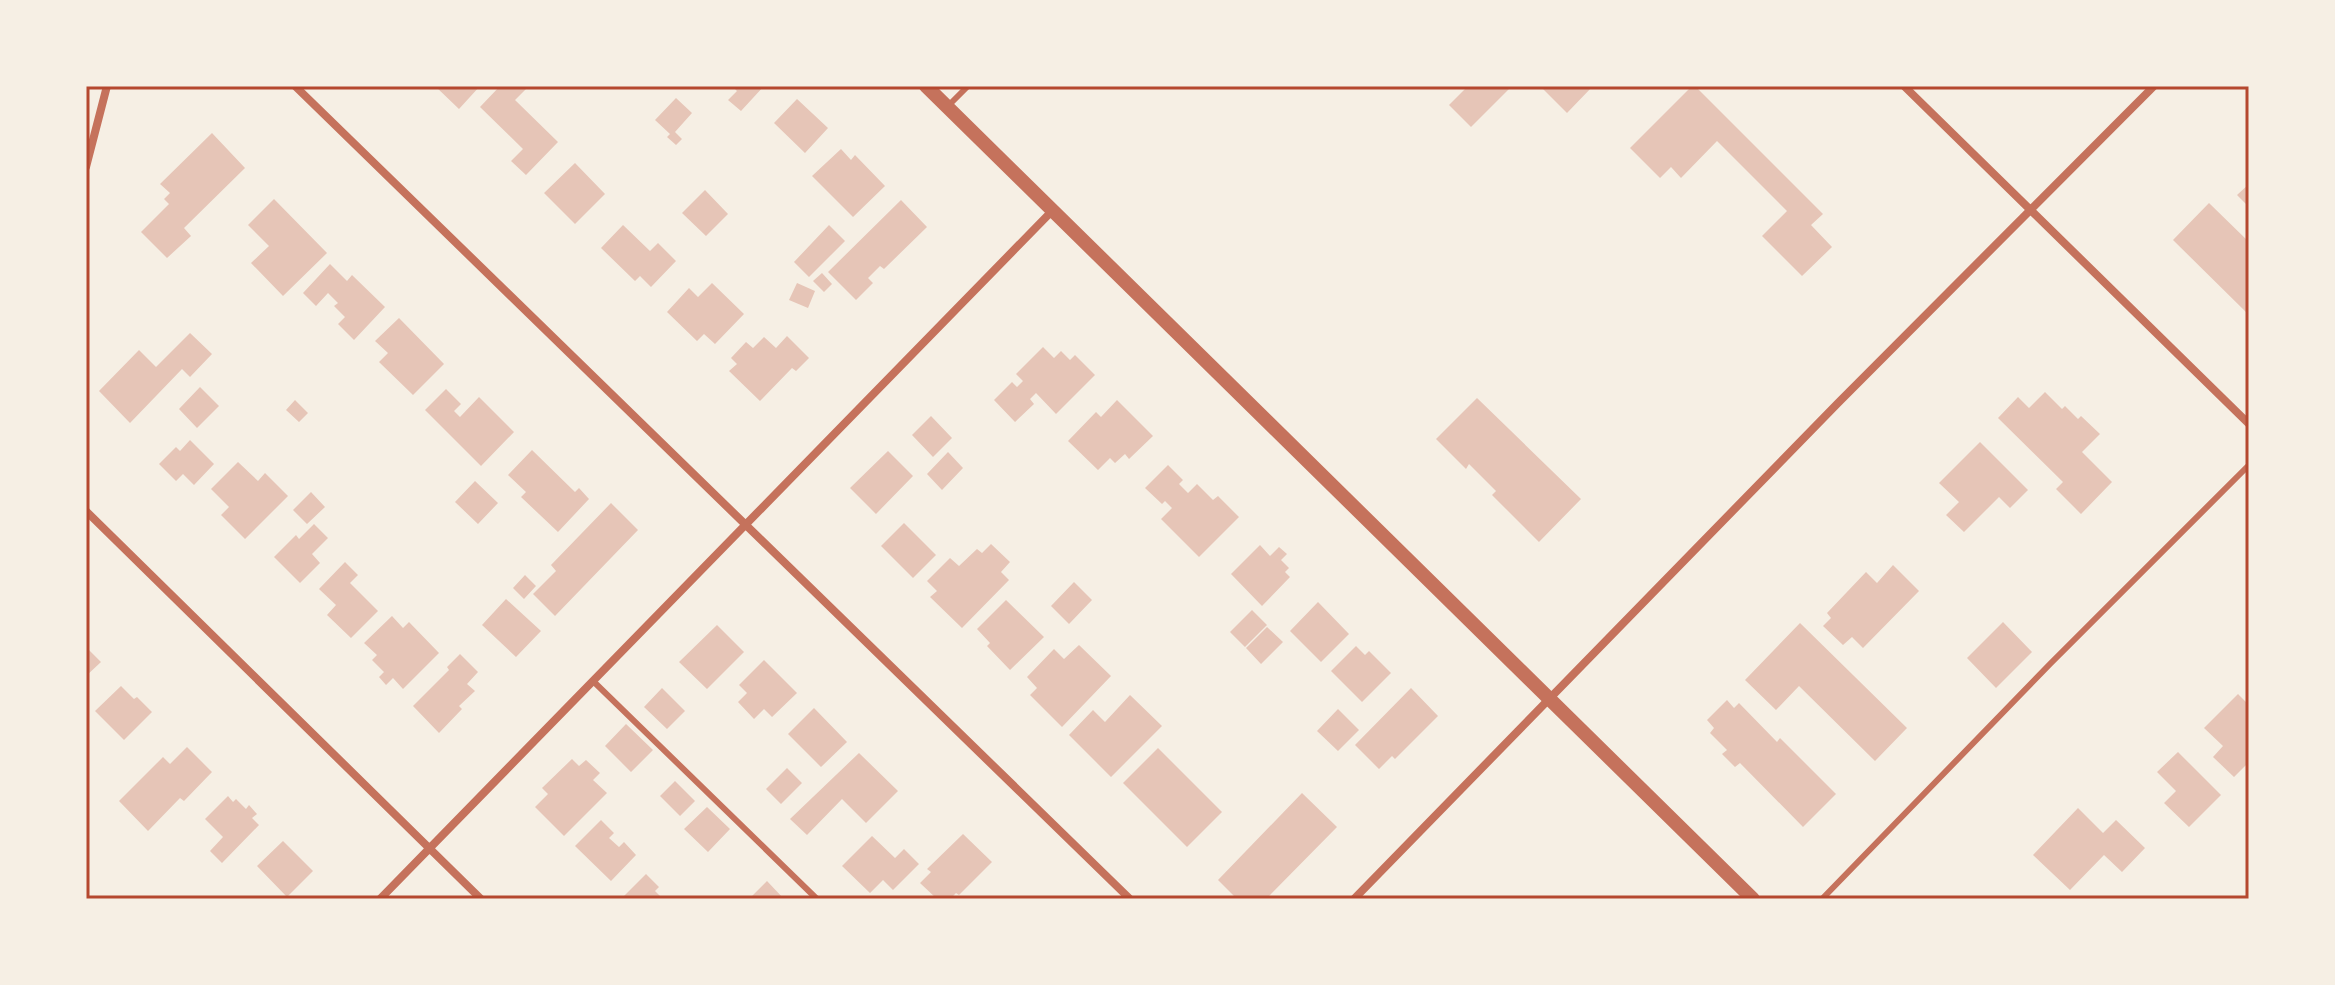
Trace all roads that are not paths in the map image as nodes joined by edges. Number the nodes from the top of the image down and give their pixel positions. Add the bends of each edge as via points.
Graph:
1 (107, 86) edge
2 (295, 86) edge
3 (926, 86) edge
4 (968, 86) edge
5 (1904, 86) edge
6 (2154, 86) edge
7 (947, 107) junction
8 (86, 167) edge
9 (1053, 210) junction
10 (2031, 211) junction
11 (2249, 424) edge
12 (2249, 465) edge
13 (86, 511) edge
14 (746, 524) junction
15 (593, 681) junction
16 (1549, 698) junction
17 (429, 848) junction
18 (380, 899) edge
19 (481, 899) edge
20 (817, 899) edge
21 (1130, 899) edge
22 (1354, 899) edge
23 (1753, 899) edge
24 (1822, 899) edge

1 - 8 street
2 - 14 street
3 - 7 street
4 - 7 lane
5 - 10 street
6 - 10 street
7 - 9 street
9 - 14 street
9 - 16 street
10 - 11 street
10 - 16 street
12 - 24 lane
13 - 17 street
14 - 15 street
14 - 21 street
15 - 17 street
15 - 20 lane
16 - 22 street
16 - 23 street
17 - 18 street
17 - 19 street

